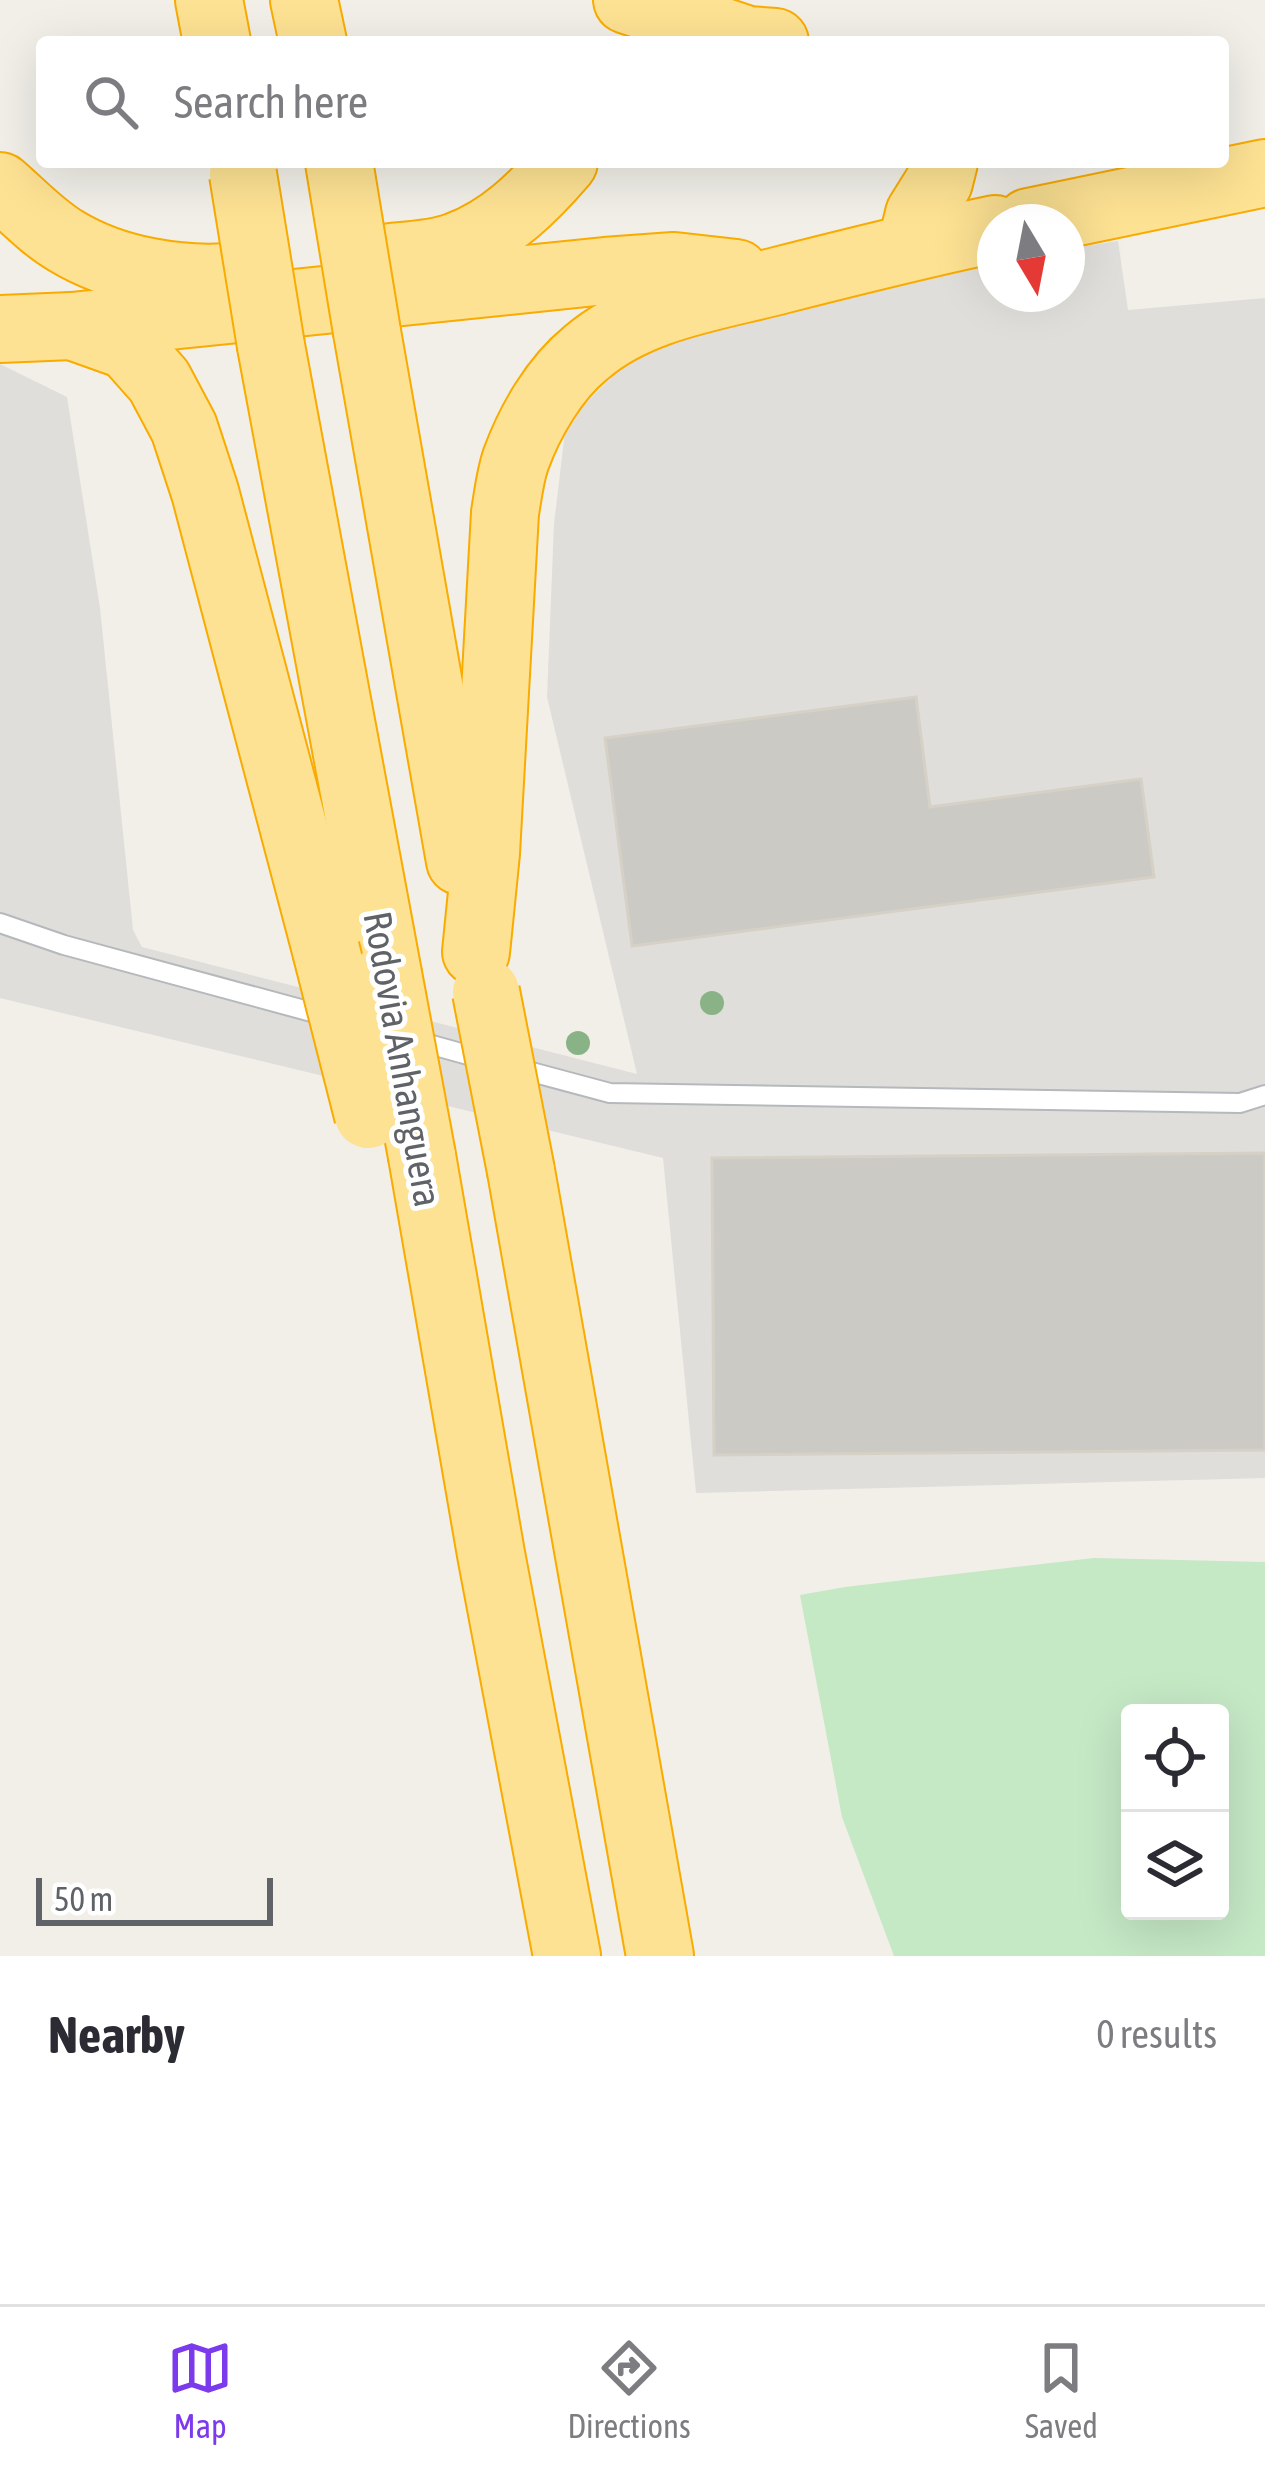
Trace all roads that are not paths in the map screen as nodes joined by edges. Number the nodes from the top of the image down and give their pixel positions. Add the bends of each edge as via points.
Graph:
1 (208, 0) edge
2 (304, 0) edge
3 (627, 0) edge
4 (216, 36) edge
5 (313, 36) edge
6 (739, 36) edge
7 (241, 168) edge
8 (340, 168) edge
9 (559, 168) edge
10 (942, 168) edge
11 (1210, 168) edge
12 (1265, 171) edge
13 (0, 187) edge
14 (1085, 210) edge
15 (977, 233) edge
16 (911, 247) junction
17 (787, 279) junction
18 (72, 326) junction
19 (0, 329) edge
20 (0, 923) edge
21 (481, 972) junction
22 (377, 1010) junction
23 (1265, 1095) edge
24 (491, 1554) junction
25 (567, 1956) edge
26 (661, 1956) edge

1 - 4 highway
2 - 5 highway
3 - 6 highway
7 - 22 highway, Rodovia Anhanguera, bridge
8 - 21 highway, bridge
9 - 13 highway via 492,229 455,247 224,278 105,260 64,240
10 - 16 highway
11 - 12 highway
12 - 14 highway
15 - 16 highway
16 - 17 highway
17 - 18 highway via 674,266
17 - 21 highway via 672,308 584,353 554,388 515,462 505,513
18 - 19 highway
18 - 24 highway, bridge via 128,346 184,428
20 - 22 lane via 64,945
21 - 26 highway, bridge
22 - 23 lane via 610,1094 1240,1102
22 - 24 highway, Rodovia Anhanguera, bridge via 422,1156
24 - 25 highway, Rodovia Anhanguera

